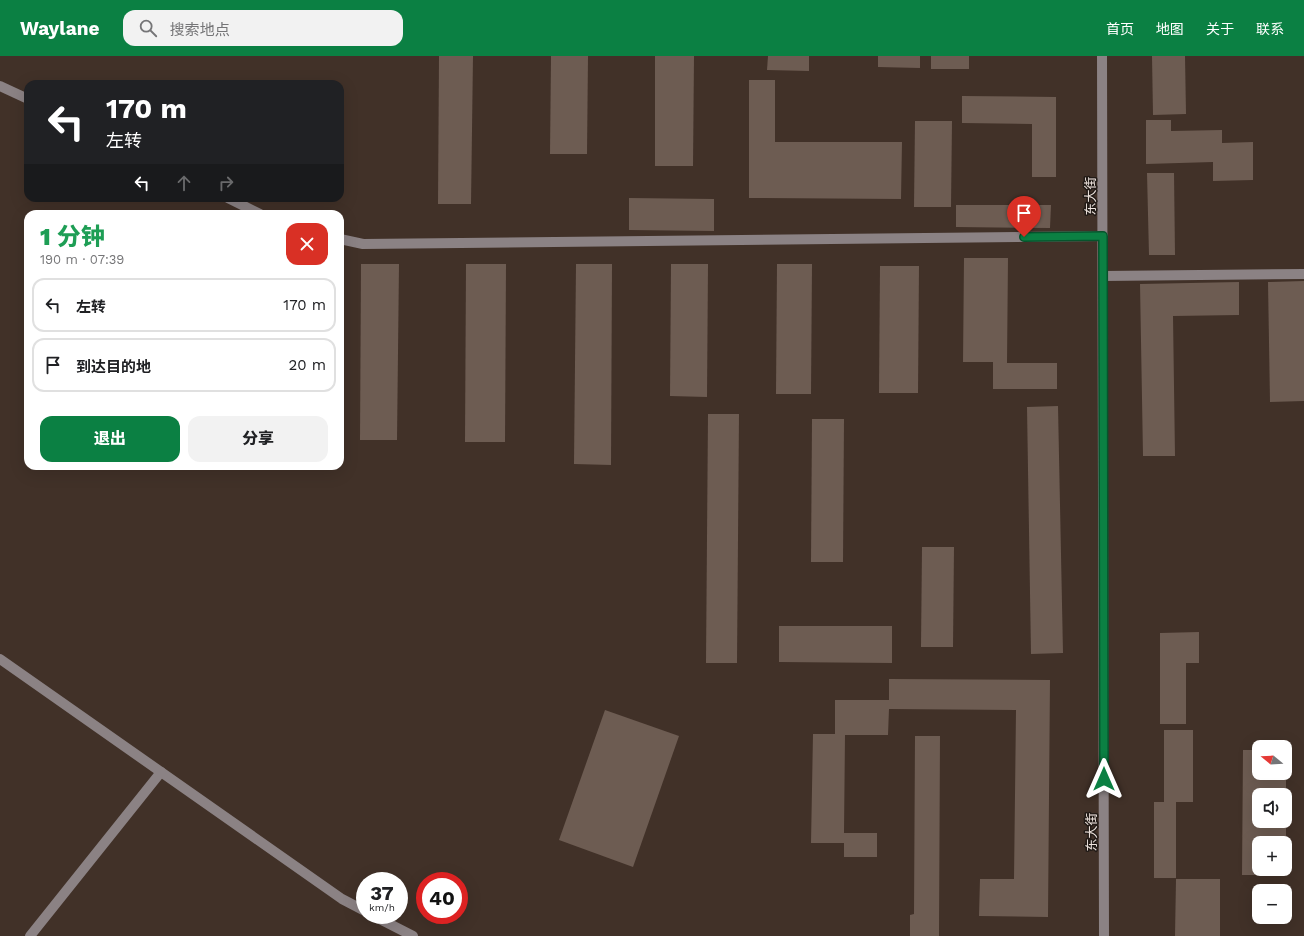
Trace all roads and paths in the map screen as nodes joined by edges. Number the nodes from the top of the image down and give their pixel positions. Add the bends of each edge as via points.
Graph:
1 (1102, 56) edge
2 (0, 86) edge
3 (24, 98) edge
4 (236, 202) edge
5 (252, 210) edge
6 (1103, 236) junction
7 (344, 240) edge
8 (1304, 274) edge
9 (1103, 276) junction
10 (0, 659) edge
11 (161, 772) junction
12 (356, 906) edge
13 (390, 924) edge
14 (30, 936) edge
15 (413, 936) edge
16 (1104, 936) edge

1 - 6 street, 东大街
2 - 3 street
4 - 5 street
6 - 7 street via 363,244
6 - 9 street, 东大街
8 - 9 street
9 - 16 street, 东大街
10 - 11 street
11 - 12 street
11 - 14 street
13 - 15 street

